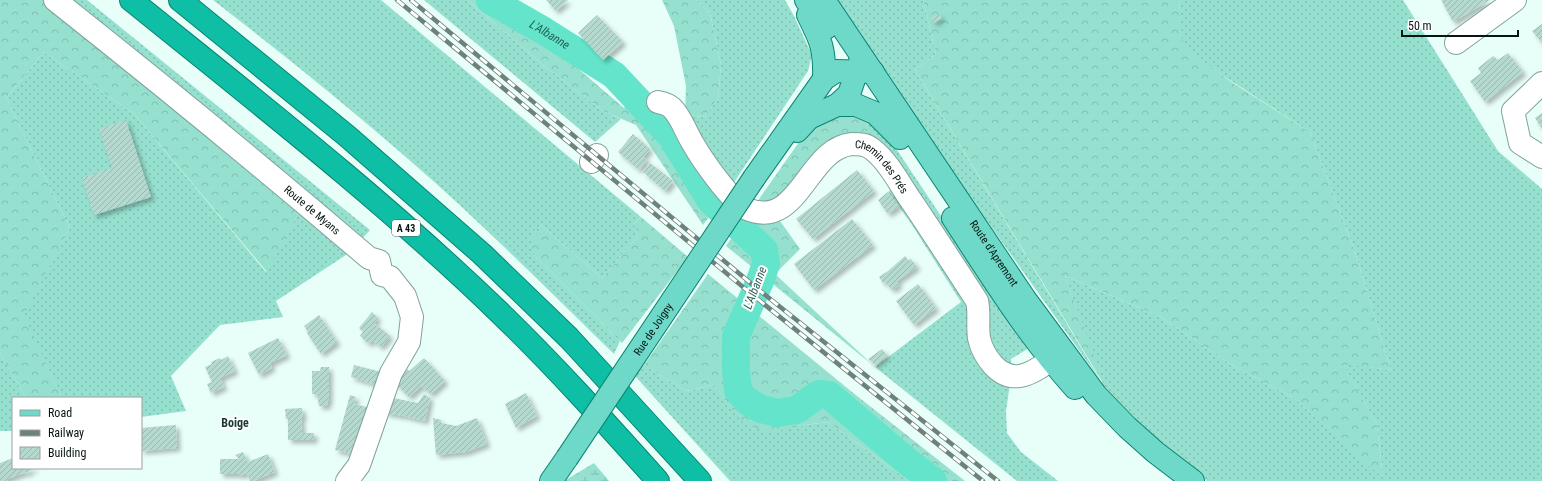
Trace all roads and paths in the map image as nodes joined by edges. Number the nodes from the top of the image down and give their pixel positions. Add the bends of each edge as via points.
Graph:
1 (55, 0) edge
2 (131, 0) edge
3 (180, 0) edge
4 (799, 0) edge
5 (806, 0) edge
6 (824, 0) edge
7 (1515, 0) edge
8 (1456, 43) dead end
9 (864, 67) junction
10 (824, 79) junction
11 (1542, 83) edge
12 (658, 102) dead end
13 (837, 105) junction
14 (900, 138) junction
15 (1542, 157) edge
16 (754, 178) junction
17 (1056, 355) junction
18 (348, 481) edge
19 (551, 481) edge
20 (658, 481) edge
21 (700, 481) edge
22 (1175, 481) edge
23 (1193, 481) edge

1 - 18 street, Route de Myans via 261,166 369,258 379,260 382,275 390,276 405,296 412,317 410,342 391,373 360,466
2 - 20 highway, A 43 via 394,216 465,280 540,353
3 - 21 highway, A 43 via 347,136 482,254 569,338
4 - 10 main road via 821,40 825,60
5 - 9 main road, Route d'Apremont
6 - 9 main road, Route d'Apremont
7 - 8 street
9 - 10 main road via 836,71
9 - 13 main road, Rue de Joigny via 849,94
9 - 14 main road, Route d'Apremont
9 - 17 main road, Route d'Apremont via 1021,292
10 - 16 main road, Rue de Joigny
11 - 15 street via 1513,111 1520,143
12 - 17 street, Chemin des Prés via 671,106 709,168 728,192 747,208 769,213 787,204 819,164 833,151 850,145 861,144 871,147 893,174 976,300 979,308 980,342 998,370 1008,376 1020,377
13 - 14 main road, Rue de Joigny via 856,105 875,112
13 - 16 main road, Rue de Joigny via 809,118
14 - 17 main road, Route d'Apremont via 1011,306
16 - 19 main road, Rue de Joigny, bridge
17 - 22 main road, Route d'Apremont via 1118,434
17 - 23 main road, Route d'Apremont via 1127,427

